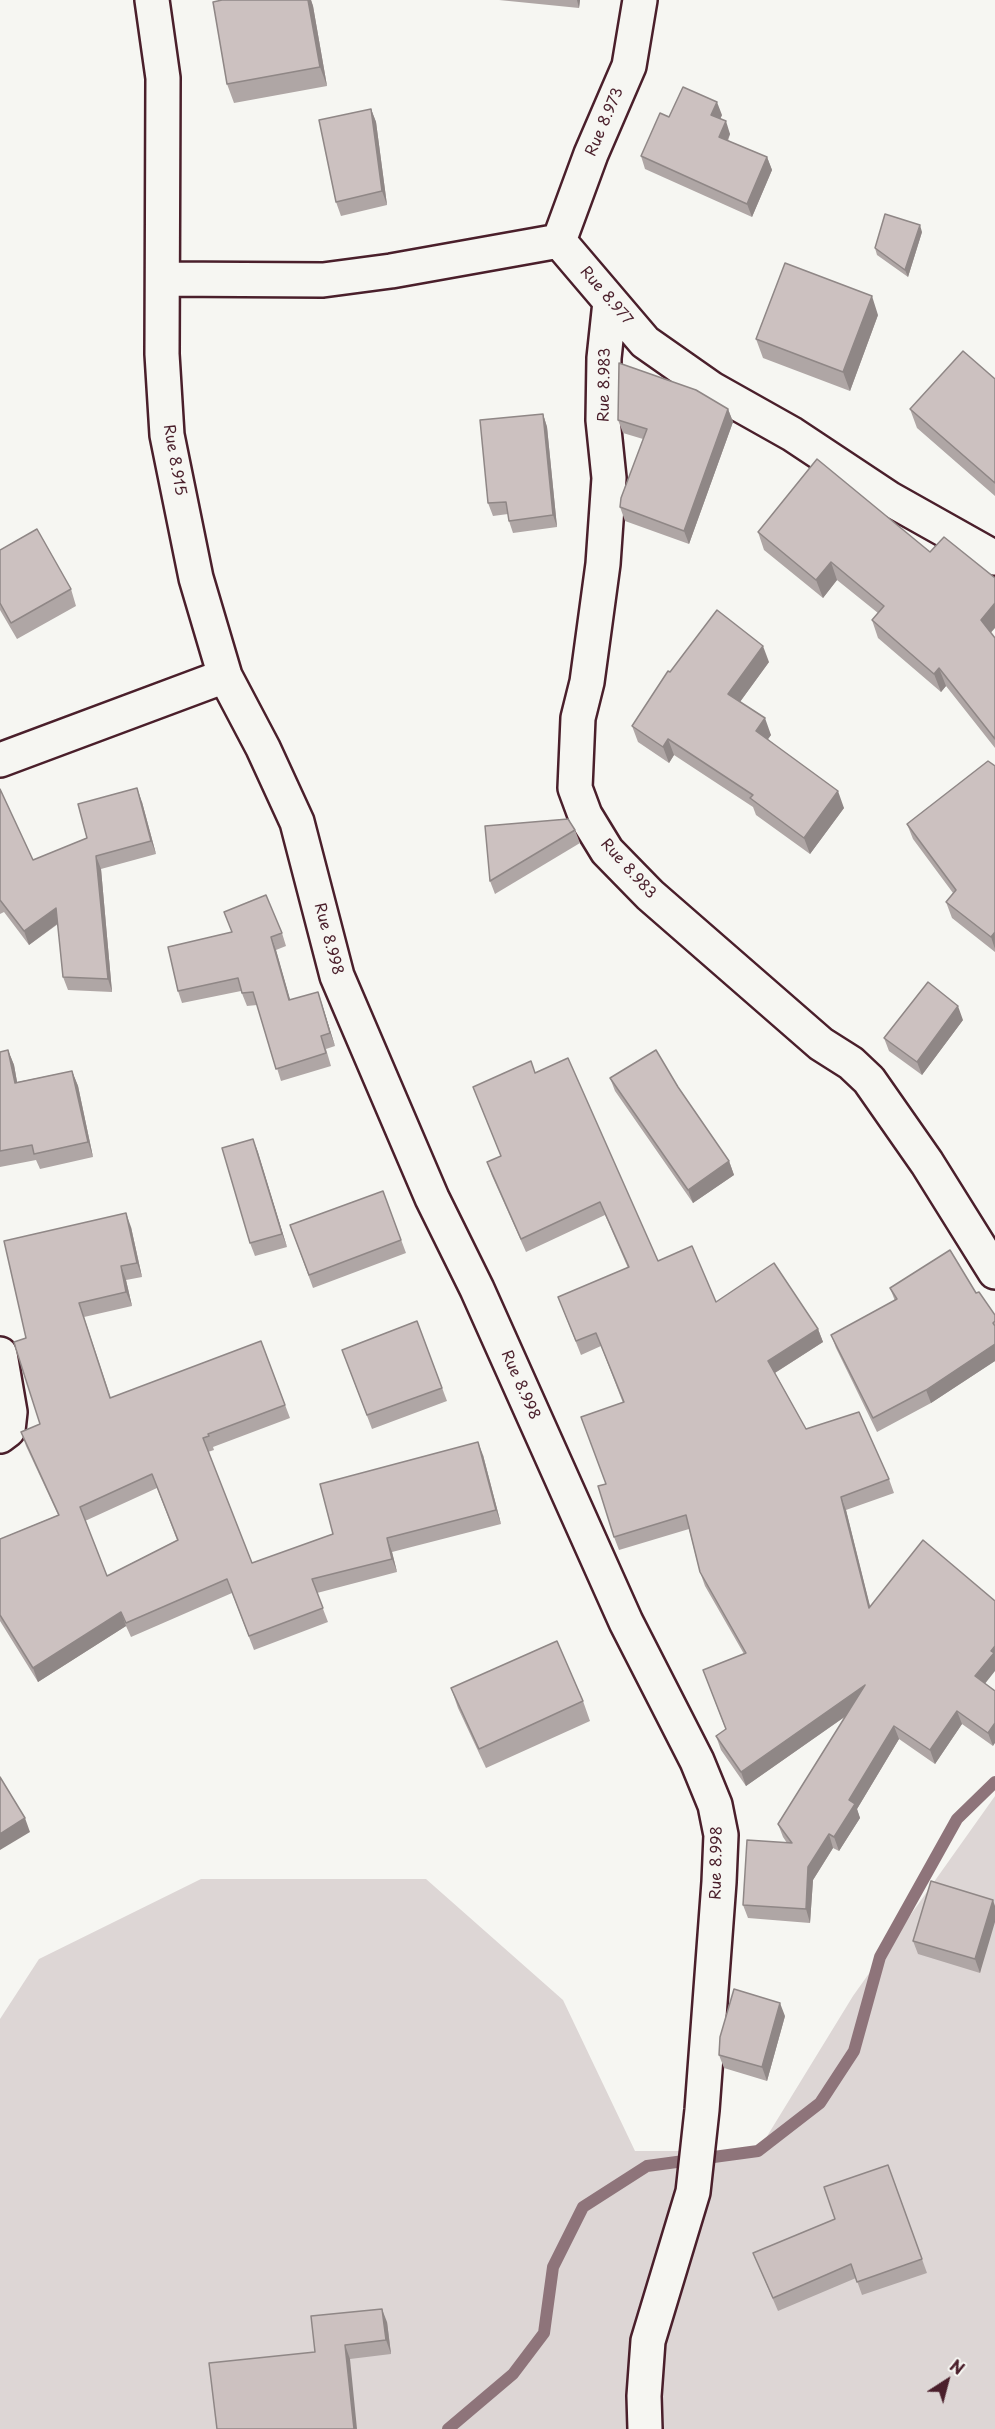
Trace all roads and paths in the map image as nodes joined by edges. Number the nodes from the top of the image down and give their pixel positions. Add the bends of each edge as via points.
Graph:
1 (152, 0) edge
2 (640, 0) edge
3 (559, 241) junction
4 (163, 279) junction
5 (610, 302) junction
6 (995, 558) edge
7 (225, 676) junction
8 (0, 760) edge
9 (995, 1272) edge
10 (0, 1354) edge
11 (0, 1436) edge
12 (645, 2429) edge

1 - 4 street, Rue 8.915 via 164,78
2 - 3 street, Rue 8.973 via 629,66
3 - 4 street via 323,280
3 - 5 street, Rue 8.977
4 - 7 street, Rue 8.915 via 167,435 196,578
5 - 6 street, Rue 8.977 via 645,342 712,389 792,434 890,499
5 - 9 street, Rue 8.983 via 604,358 603,420 609,478 603,564 587,682 578,718 576,756 575,788 585,815 607,851 650,895 820,1044 851,1063 869,1080
7 - 8 street
7 - 12 street, Rue 8.998 via 297,822 337,976 432,1198 626,1622 715,1804 721,1835 719,1882 693,2192 648,2341
10 - 11 street via 10,1412 8,1430

